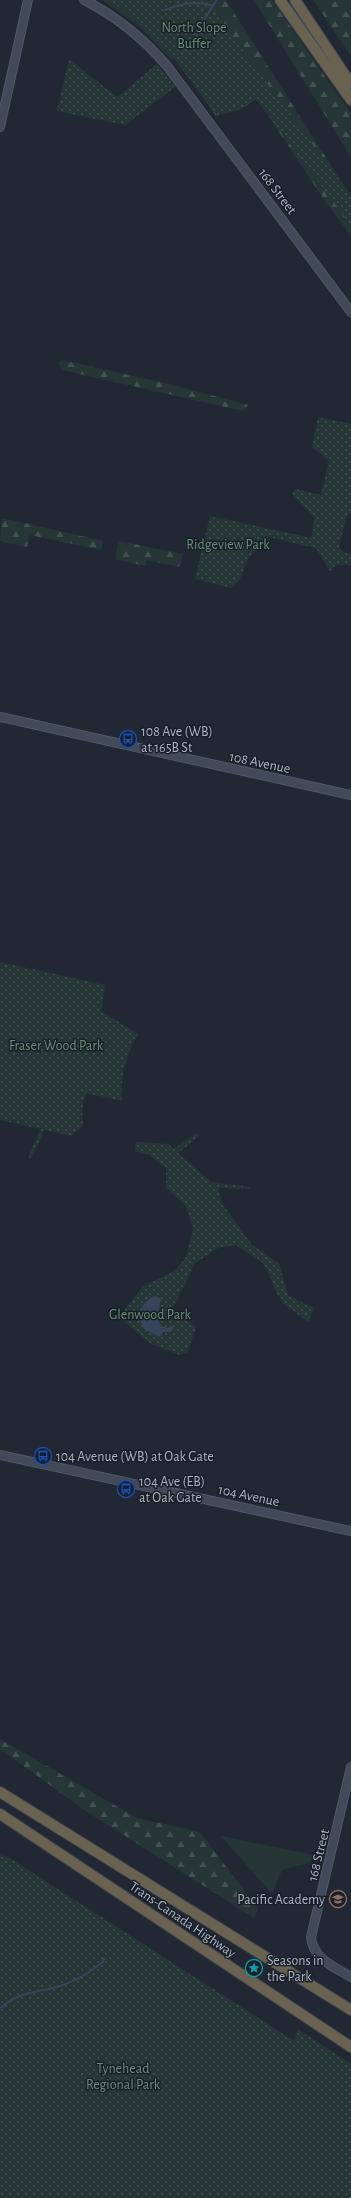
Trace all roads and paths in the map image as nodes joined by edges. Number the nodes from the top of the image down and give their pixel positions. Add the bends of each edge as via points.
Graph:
1 (28, 0) edge
2 (84, 0) edge
3 (280, 0) edge
4 (294, 0) edge
5 (351, 84) edge
6 (351, 100) edge
7 (0, 127) edge
8 (351, 312) edge
9 (0, 717) edge
10 (351, 795) edge
11 (0, 1454) edge
12 (351, 1531) edge
13 (351, 1767) edge
14 (0, 1786) edge
15 (0, 1792) edge
16 (31, 1811) junction
17 (0, 1814) edge
18 (351, 1977) edge
19 (351, 2010) edge
20 (351, 2047) edge

1 - 7 street
2 - 8 street, 168 Street via 112,15 136,32 151,47 183,86
3 - 6 highway
4 - 5 highway
9 - 10 street, 108 Avenue
11 - 12 street, 104 Avenue
13 - 18 street, 168 Street via 311,1937 314,1949 322,1960
14 - 16 highway
15 - 16 highway, Trans-Canada Highway
16 - 19 highway, Trans-Canada Highway
17 - 20 highway, Trans-Canada Highway

